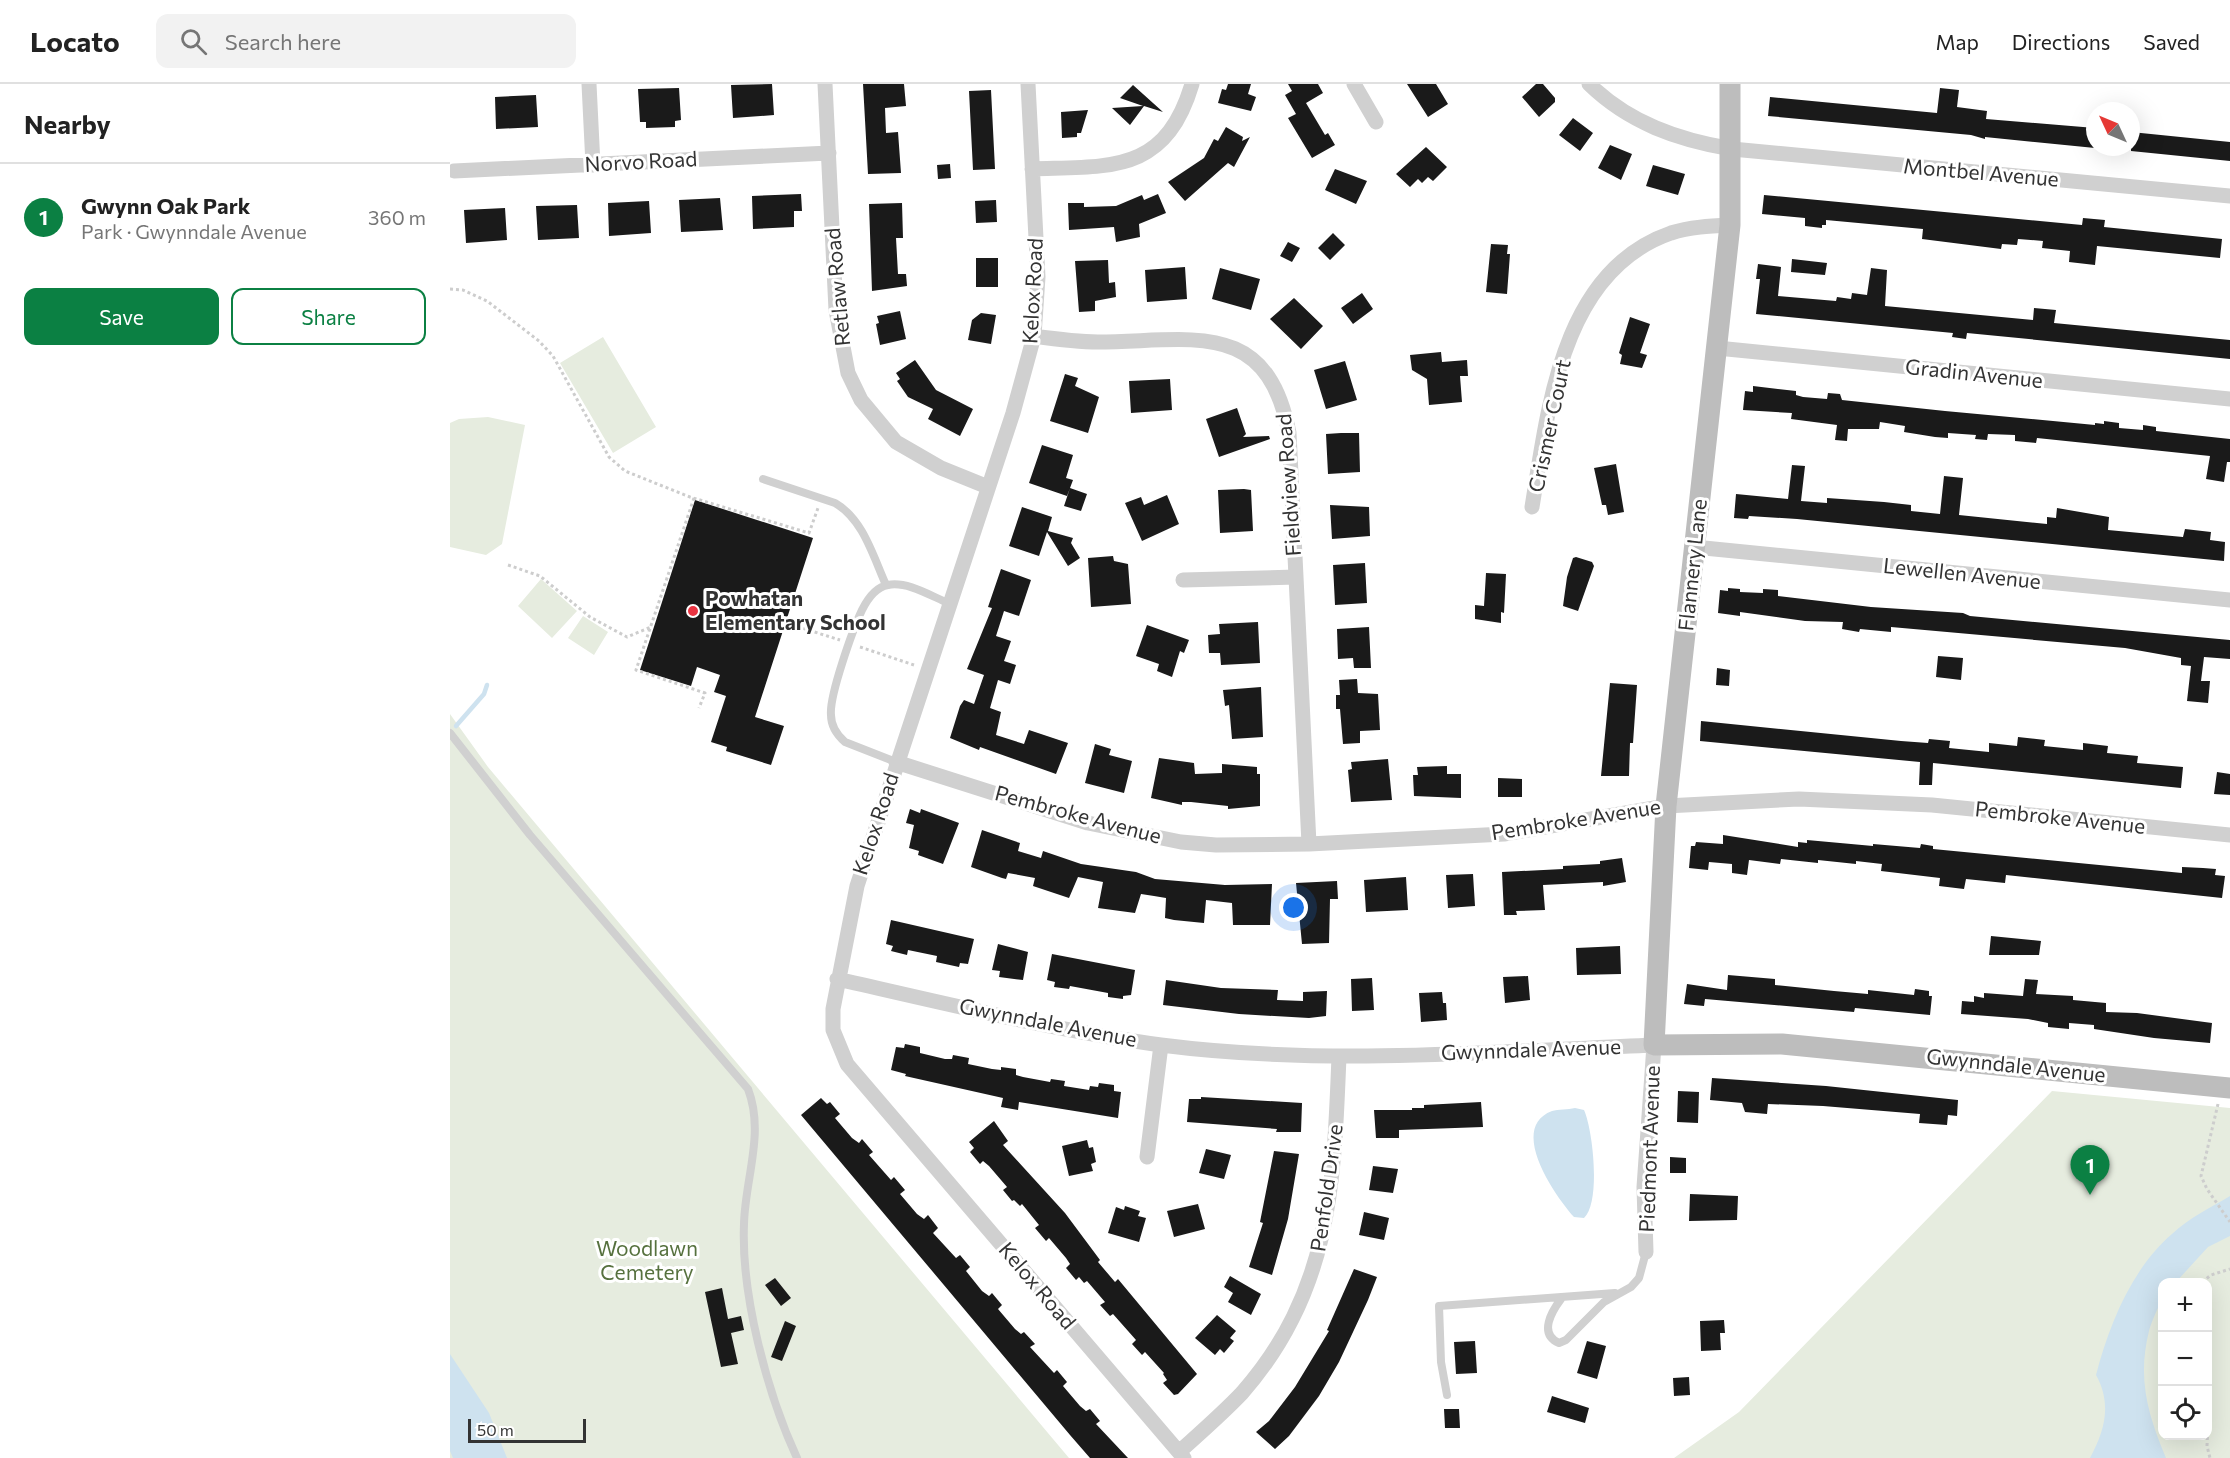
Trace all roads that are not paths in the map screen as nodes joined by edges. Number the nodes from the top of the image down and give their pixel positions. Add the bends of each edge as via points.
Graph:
1 (589, 84) edge
2 (825, 84) edge
3 (1028, 84) edge
4 (1192, 84) edge
5 (1354, 84) edge
6 (1589, 84) edge
7 (1730, 84) edge
8 (1376, 122) dead end
9 (1732, 149) junction
10 (829, 153) junction
11 (593, 165) junction
12 (1032, 169) junction
13 (454, 171) dead end
14 (2230, 196) edge
15 (1730, 225) junction
16 (1034, 336) junction
17 (1717, 348) junction
18 (2230, 399) edge
19 (763, 479) dead end
20 (988, 487) junction
21 (1532, 507) dead end
22 (1694, 547) junction
23 (1296, 577) junction
24 (1183, 580) dead end
25 (886, 585) junction
26 (2230, 600) edge
27 (948, 603) junction
28 (450, 733) edge
29 (896, 762) junction
30 (1666, 806) junction
31 (2230, 835) edge
32 (1309, 844) junction
33 (837, 979) junction
34 (1161, 1045) junction
35 (1654, 1046) junction
36 (1339, 1056) junction
37 (2226, 1088) edge
38 (1147, 1157) dead end
39 (1646, 1252) joint
40 (1615, 1293) junction
41 (1561, 1299) junction
42 (1447, 1395) dead end
43 (1181, 1455) edge
44 (797, 1458) edge

1 - 11 street
2 - 10 street, Retlaw Road
3 - 12 street, Kelox Road
4 - 12 street via 1177,122 1163,142 1142,156 1100,166
5 - 8 street
6 - 9 street, Montbel Avenue via 1638,121 1694,142
7 - 9 street, Flannery Lane
9 - 14 street, Montbel Avenue
9 - 15 street, Flannery Lane
10 - 11 street, Norvo Road
10 - 20 street, Retlaw Road via 838,321 848,373 861,400 896,442 917,456
11 - 13 street, Norvo Road
12 - 16 street, Kelox Road via 1038,277
15 - 17 street, Flannery Lane
15 - 21 street, Crismer Court via 1690,228 1650,244 1620,265 1590,299 1565,352 1555,387
16 - 20 street, Kelox Road via 1014,413
16 - 23 street, Fieldview Road via 1099,342 1193,338 1218,342 1255,362 1271,377 1281,396 1289,433
17 - 18 street, Gradin Avenue
17 - 22 street, Flannery Lane
19 - 25 lane via 835,502 852,516
20 - 27 street, Kelox Road
22 - 26 street, Lewellen Avenue
22 - 30 street, Flannery Lane
23 - 24 street
23 - 32 street, Fieldview Road
25 - 27 lane via 907,587
25 - 29 lane via 870,597 862,610 830,713 832,725 845,742
27 - 29 street, Kelox Road
28 - 44 lane via 516,819 748,1089 755,1120 744,1222 744,1263 771,1386
29 - 32 street, Pembroke Avenue via 1088,823 1134,833 1216,845
29 - 33 street, Kelox Road via 857,886
30 - 31 street, Pembroke Avenue via 1753,800 1892,802
30 - 32 street, Pembroke Avenue via 1504,834
30 - 35 street, Flannery Lane
33 - 34 street, Gwynndale Avenue via 1009,1018
33 - 43 street, Kelox Road via 833,1030 847,1064
34 - 36 street, Gwynndale Avenue
34 - 38 street
35 - 36 street, Gwynndale Avenue
35 - 37 street, Gwynndale Avenue via 1782,1044
35 - 39 street, Piedmont Avenue via 1644,1186
36 - 43 street, Penfold Drive via 1332,1185 1317,1262 1304,1297 1283,1337 1248,1384
39 - 40 lane via 1639,1278 1631,1287
40 - 41 lane
40 - 41 lane via 1566,1340 1559,1342 1549,1333 1548,1322
41 - 42 lane via 1439,1306 1441,1362

